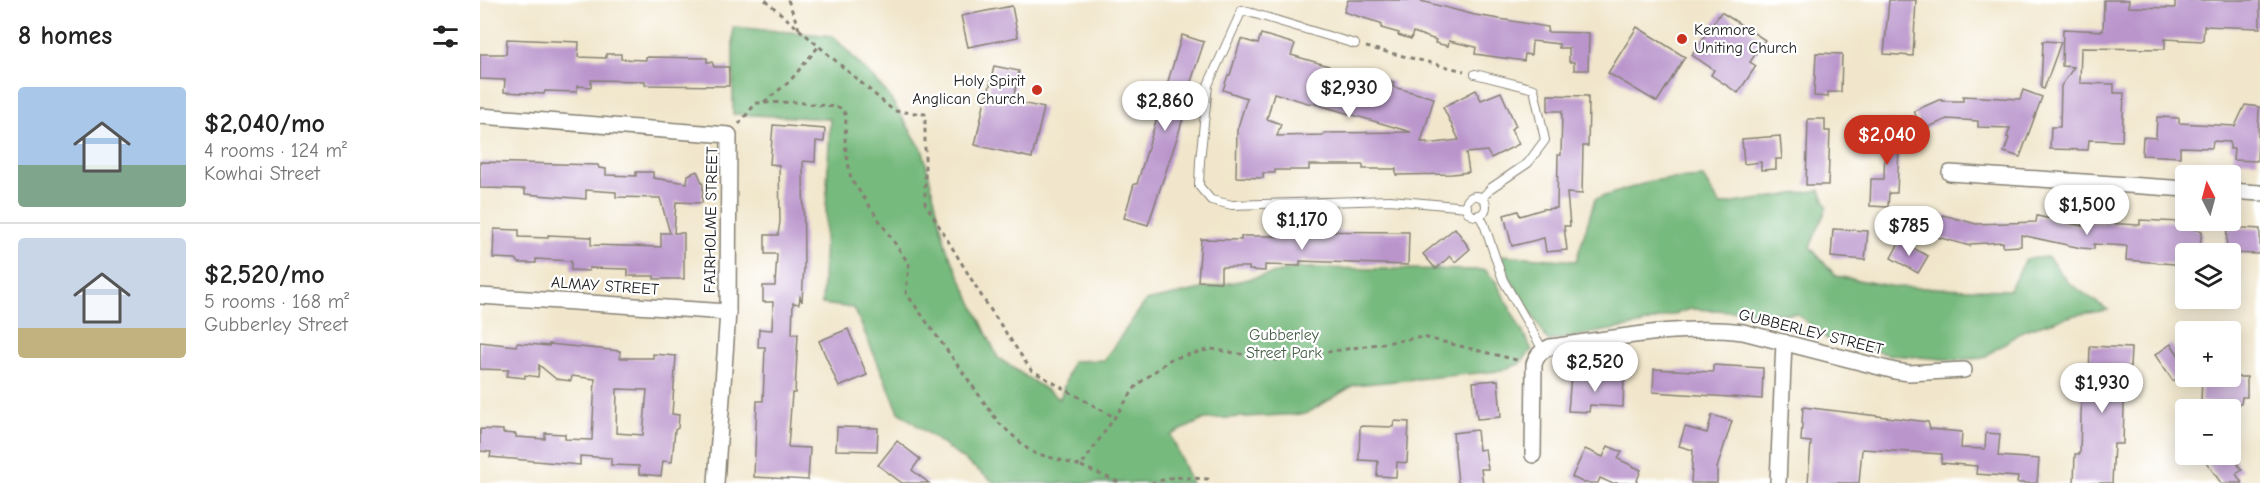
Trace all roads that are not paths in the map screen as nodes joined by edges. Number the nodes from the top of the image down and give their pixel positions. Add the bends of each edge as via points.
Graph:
1 (1355, 44) road end
2 (1475, 74) road end
3 (480, 116) edge
4 (1950, 173) dead end
5 (2175, 188) edge
6 (2241, 192) edge
7 (2260, 193) edge
8 (1482, 198) junction
9 (1467, 207) junction
10 (1479, 215) junction
11 (480, 296) edge
12 (728, 312) junction
13 (1784, 342) junction
14 (1543, 350) junction
15 (1964, 370) dead end
16 (1533, 455) dead end
17 (716, 483) edge
18 (1778, 483) edge

1 - 9 lane via 1242,10 1209,85 1199,186 1211,200 1232,205 1390,200
2 - 8 lane via 1534,89 1545,140 1528,163
3 - 12 street, FAIRHOLME STREET via 729,135
4 - 5 street
6 - 7 street
8 - 9 lane via 1471,198
8 - 10 lane via 1486,207
9 - 10 lane via 1471,214
10 - 14 lane via 1503,280
11 - 12 street, ALMAY STREET
12 - 17 street, FAIRHOLME STREET
13 - 14 street, GUBBERLEY STREET via 1704,328
13 - 15 street, GUBBERLEY STREET via 1895,371
13 - 18 street
14 - 16 street via 1534,364

